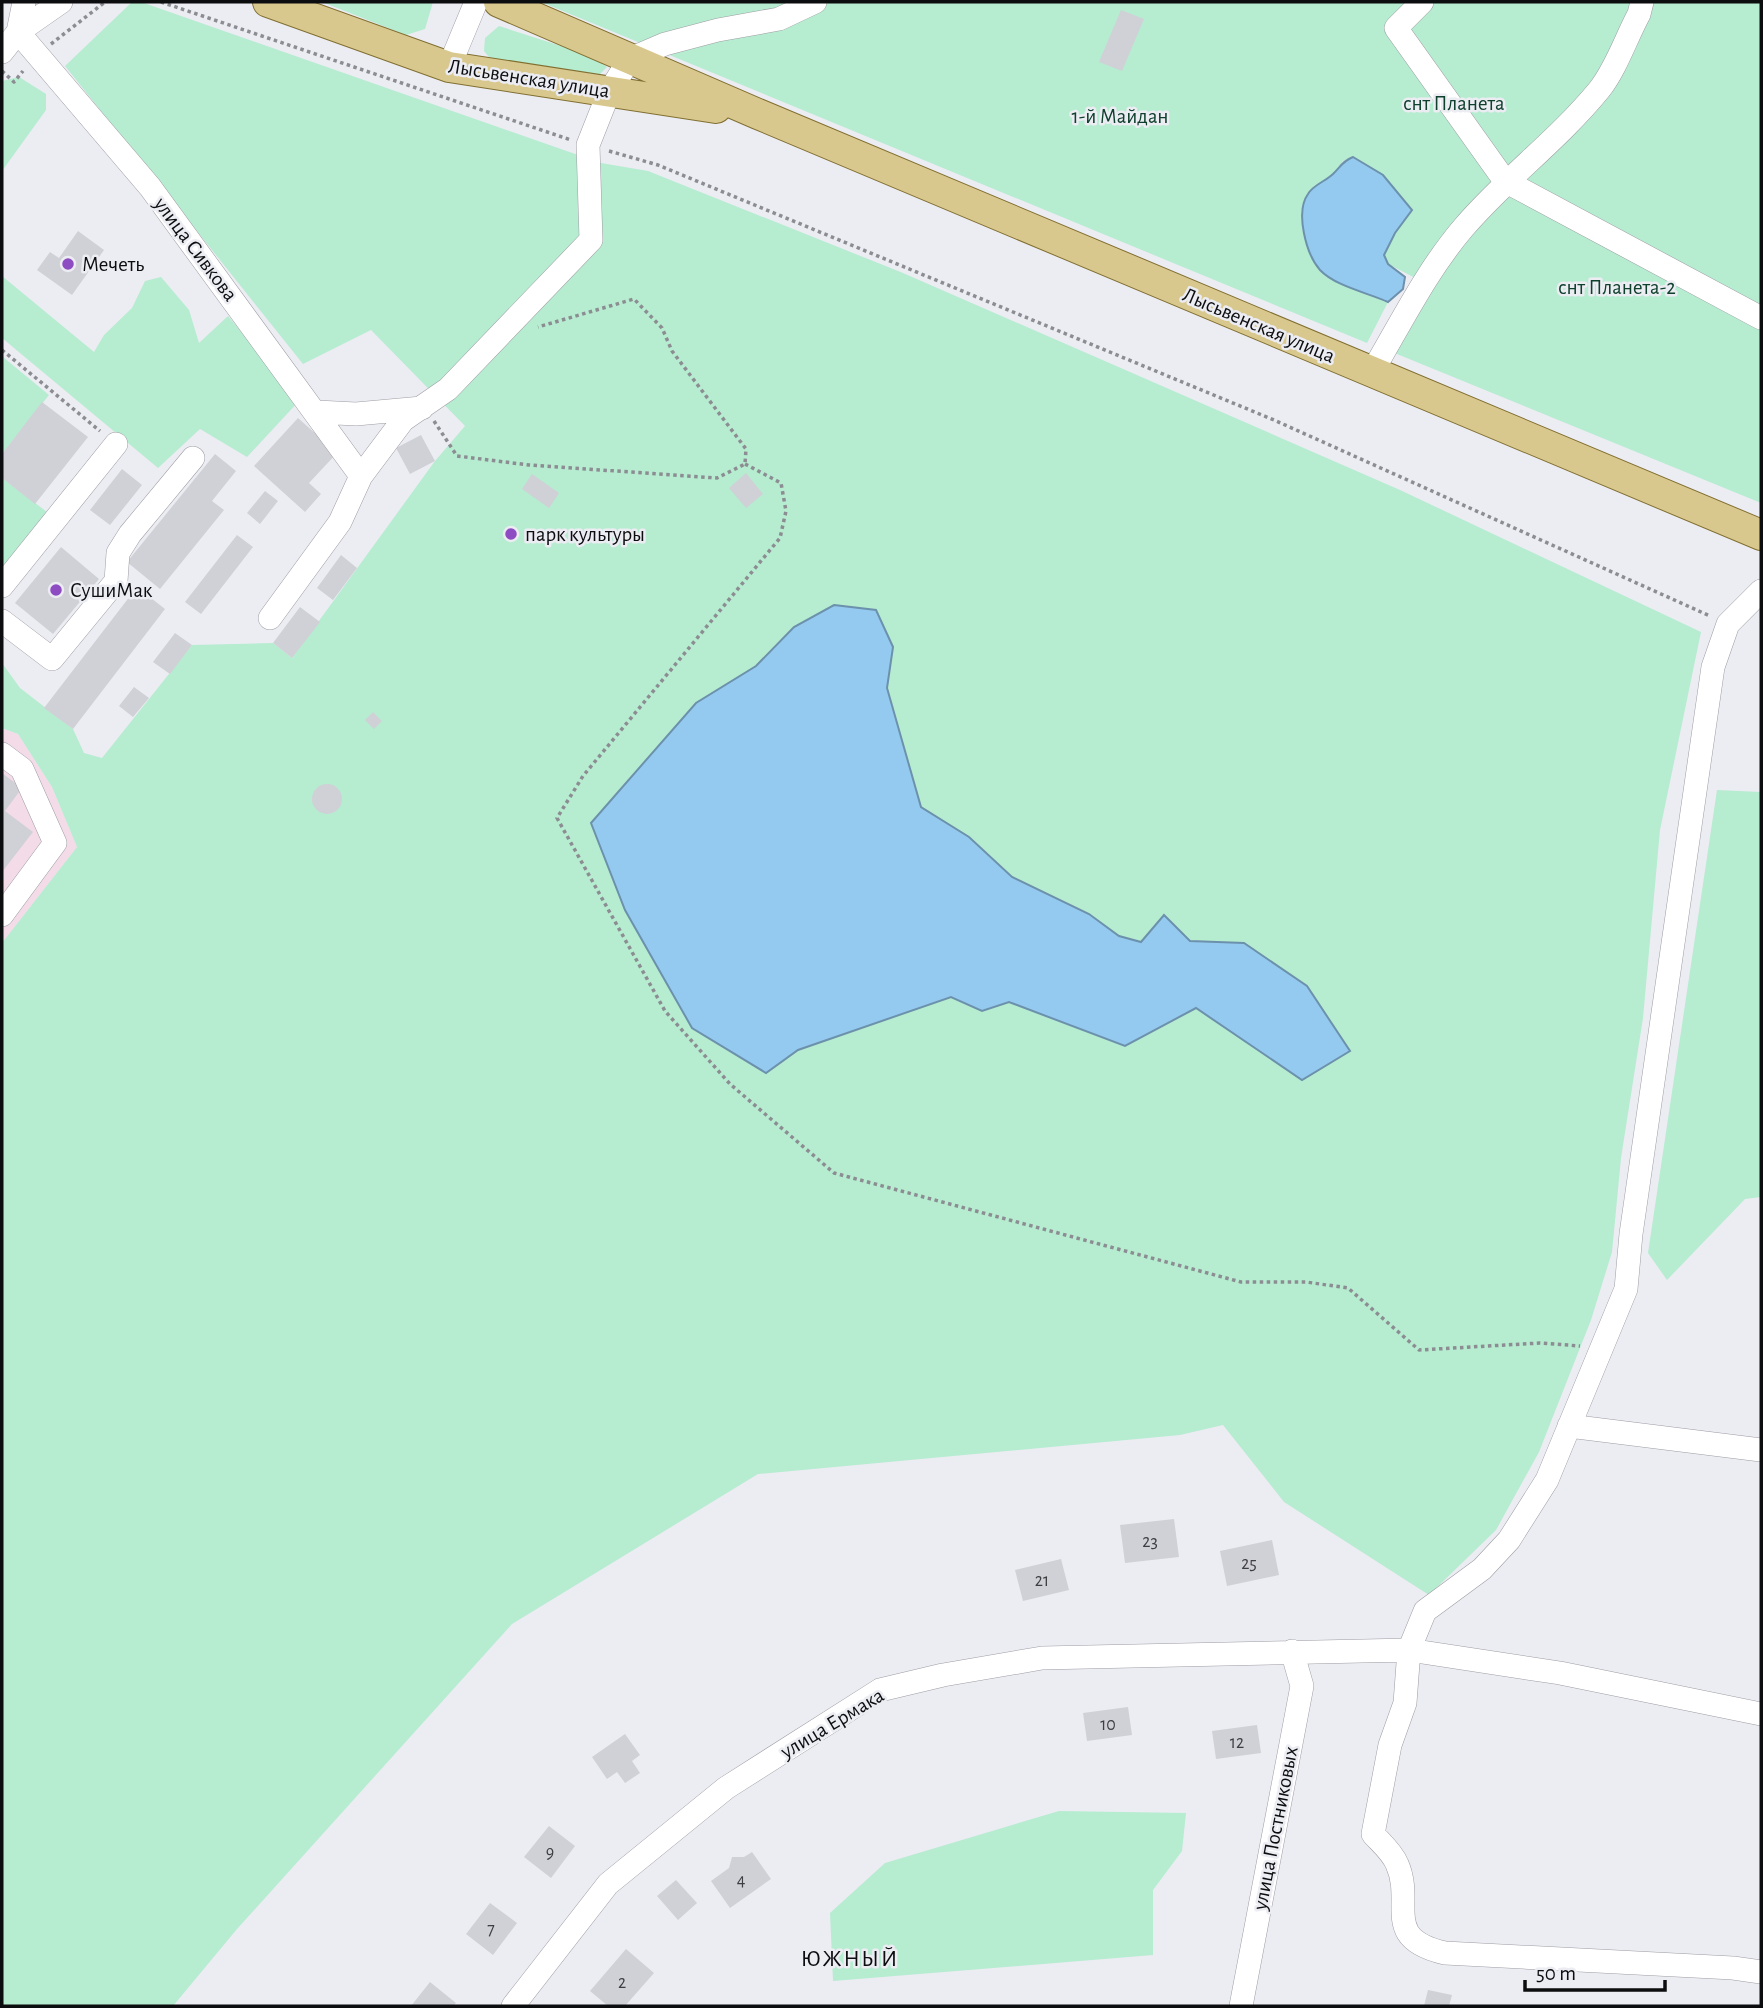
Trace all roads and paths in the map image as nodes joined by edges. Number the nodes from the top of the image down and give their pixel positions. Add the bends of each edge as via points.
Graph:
1 (23, 2) edge
2 (61, 2) edge
3 (105, 2) edge
4 (161, 2) edge
5 (268, 2) edge
6 (476, 2) edge
7 (499, 2) edge
8 (815, 2) edge
9 (1422, 2) edge
10 (1642, 2) edge
11 (18, 32) junction
12 (2, 52) edge
13 (36, 55) junction
14 (630, 59) junction
15 (449, 67) junction
16 (2, 71) edge
17 (609, 92) junction
18 (758, 114) junction
19 (588, 145) junction
20 (1505, 181) junction
21 (1761, 318) edge
22 (533, 328) dead end
23 (2, 350) edge
24 (1372, 372) junction
25 (425, 408) junction
26 (317, 412) junction
27 (116, 444) joint
28 (193, 458) dead end
29 (745, 464) junction
30 (361, 476) junction
31 (1761, 535) edge
32 (2, 586) edge
33 (1761, 591) edge
34 (270, 618) dead end
35 (2, 621) edge
36 (1728, 624) junction
37 (2, 754) edge
38 (2, 915) edge
39 (1601, 1348) junction
40 (1569, 1426) junction
41 (1761, 1450) edge
42 (1409, 1650) junction
43 (1292, 1651) junction
44 (1761, 1714) edge
45 (1761, 1972) edge
46 (513, 2006) edge
47 (1241, 2006) edge

1 - 11 street
2 - 11 street
3 - 13 path
4 - 19 path
5 - 15 main road, Лысьвенская улица
6 - 15 street
7 - 14 main road, Лысьвенская улица
8 - 14 street via 779,19 705,33
9 - 20 street via 1396,28
10 - 20 street via 1600,88
11 - 12 street
11 - 13 street, улица Сивкова
13 - 16 path via 14,82
13 - 26 street, улица Сивкова via 150,187
14 - 17 street
14 - 18 main road, Лысьвенская улица
15 - 17 main road, Лысьвенская улица
17 - 18 main road, Лысьвенская улица
17 - 19 street
18 - 24 main road, Лысьвенская улица
19 - 25 street via 590,240
19 - 36 path via 658,165 1261,414
20 - 21 street
20 - 24 street via 1461,230
22 - 29 path via 634,299 662,328 672,351 746,449
23 - 27 path
24 - 31 main road, Лысьвенская улица
25 - 26 street
25 - 29 path via 457,456 717,478
25 - 30 street via 403,421
26 - 30 street, улица Сивкова
27 - 32 street
28 - 35 street via 130,534 118,553 116,581 52,659
29 - 39 path via 781,484 786,511 780,538 583,776 557,817 665,1011 730,1084 834,1173 1241,1282 1306,1282 1348,1288 1419,1350 1539,1343
30 - 34 street via 340,522
33 - 36 street
36 - 39 street via 1713,667 1630,1234 1626,1289
37 - 38 street via 22,769 55,843
39 - 40 street
40 - 41 street
40 - 42 street via 1547,1480 1509,1540 1482,1569 1425,1611
42 - 43 street, улица Ермака
42 - 44 street, улица Ермака via 1560,1673
42 - 45 street via 1405,1703 1390,1745 1373,1833 1397,1864 1403,1918 1411,1938 1423,1948 1445,1953
43 - 46 street, улица Ермака via 1042,1658 880,1690 726,1788 608,1884
43 - 47 street, улица Постниковых via 1302,1685

